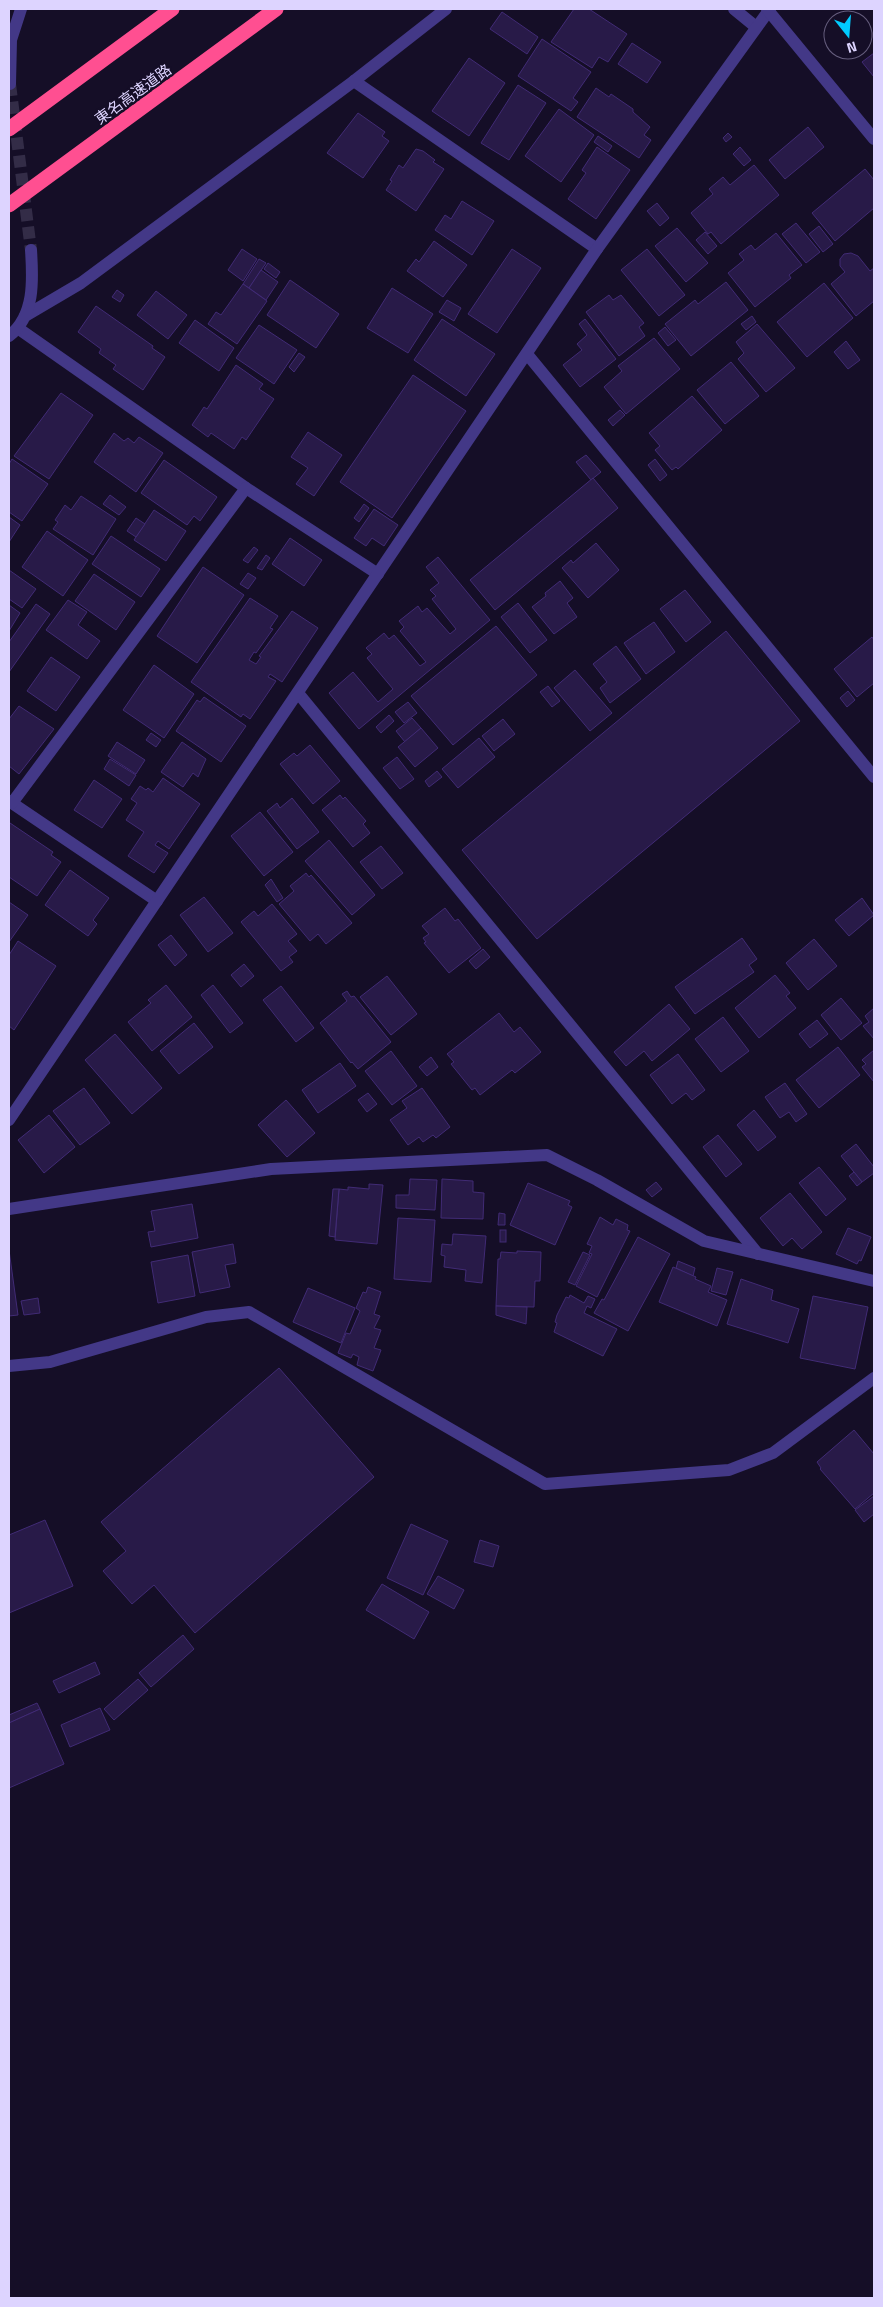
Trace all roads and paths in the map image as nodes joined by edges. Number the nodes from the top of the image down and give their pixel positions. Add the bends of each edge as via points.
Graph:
1 (21, 9) edge
2 (172, 9) edge
3 (276, 9) edge
4 (446, 9) edge
5 (734, 9) edge
6 (769, 9) edge
7 (756, 27) junction
8 (10, 40) edge
9 (354, 81) junction
10 (10, 84) dead end
11 (9, 129) edge
12 (874, 139) edge
13 (9, 205) edge
14 (31, 250) tunnel mouth
15 (597, 250) junction
16 (25, 316) junction
17 (14, 332) edge
18 (527, 354) junction
19 (246, 488) junction
20 (378, 574) junction
21 (298, 693) junction
22 (874, 777) edge
23 (10, 802) edge
24 (157, 901) junction
25 (9, 1120) edge
26 (9, 1209) edge
27 (758, 1254) junction
28 (874, 1281) edge
29 (9, 1366) edge
30 (874, 1378) edge

1 - 8 street
2 - 11 highway
3 - 13 highway, 東名高速道路
4 - 9 street
5 - 7 street
6 - 7 street
6 - 12 street
7 - 15 street
8 - 10 street
9 - 15 street
9 - 16 street via 81,283
14 - 16 street via 33,283
15 - 18 street
16 - 17 street
17 - 19 street
18 - 20 street
18 - 22 street
19 - 20 street
19 - 23 street
20 - 21 street
21 - 24 street
21 - 27 street
23 - 24 street
24 - 25 street
26 - 27 street via 271,1169 547,1155 704,1241
27 - 28 street
29 - 30 street via 50,1362 206,1316 249,1312 546,1484 729,1470 773,1453

